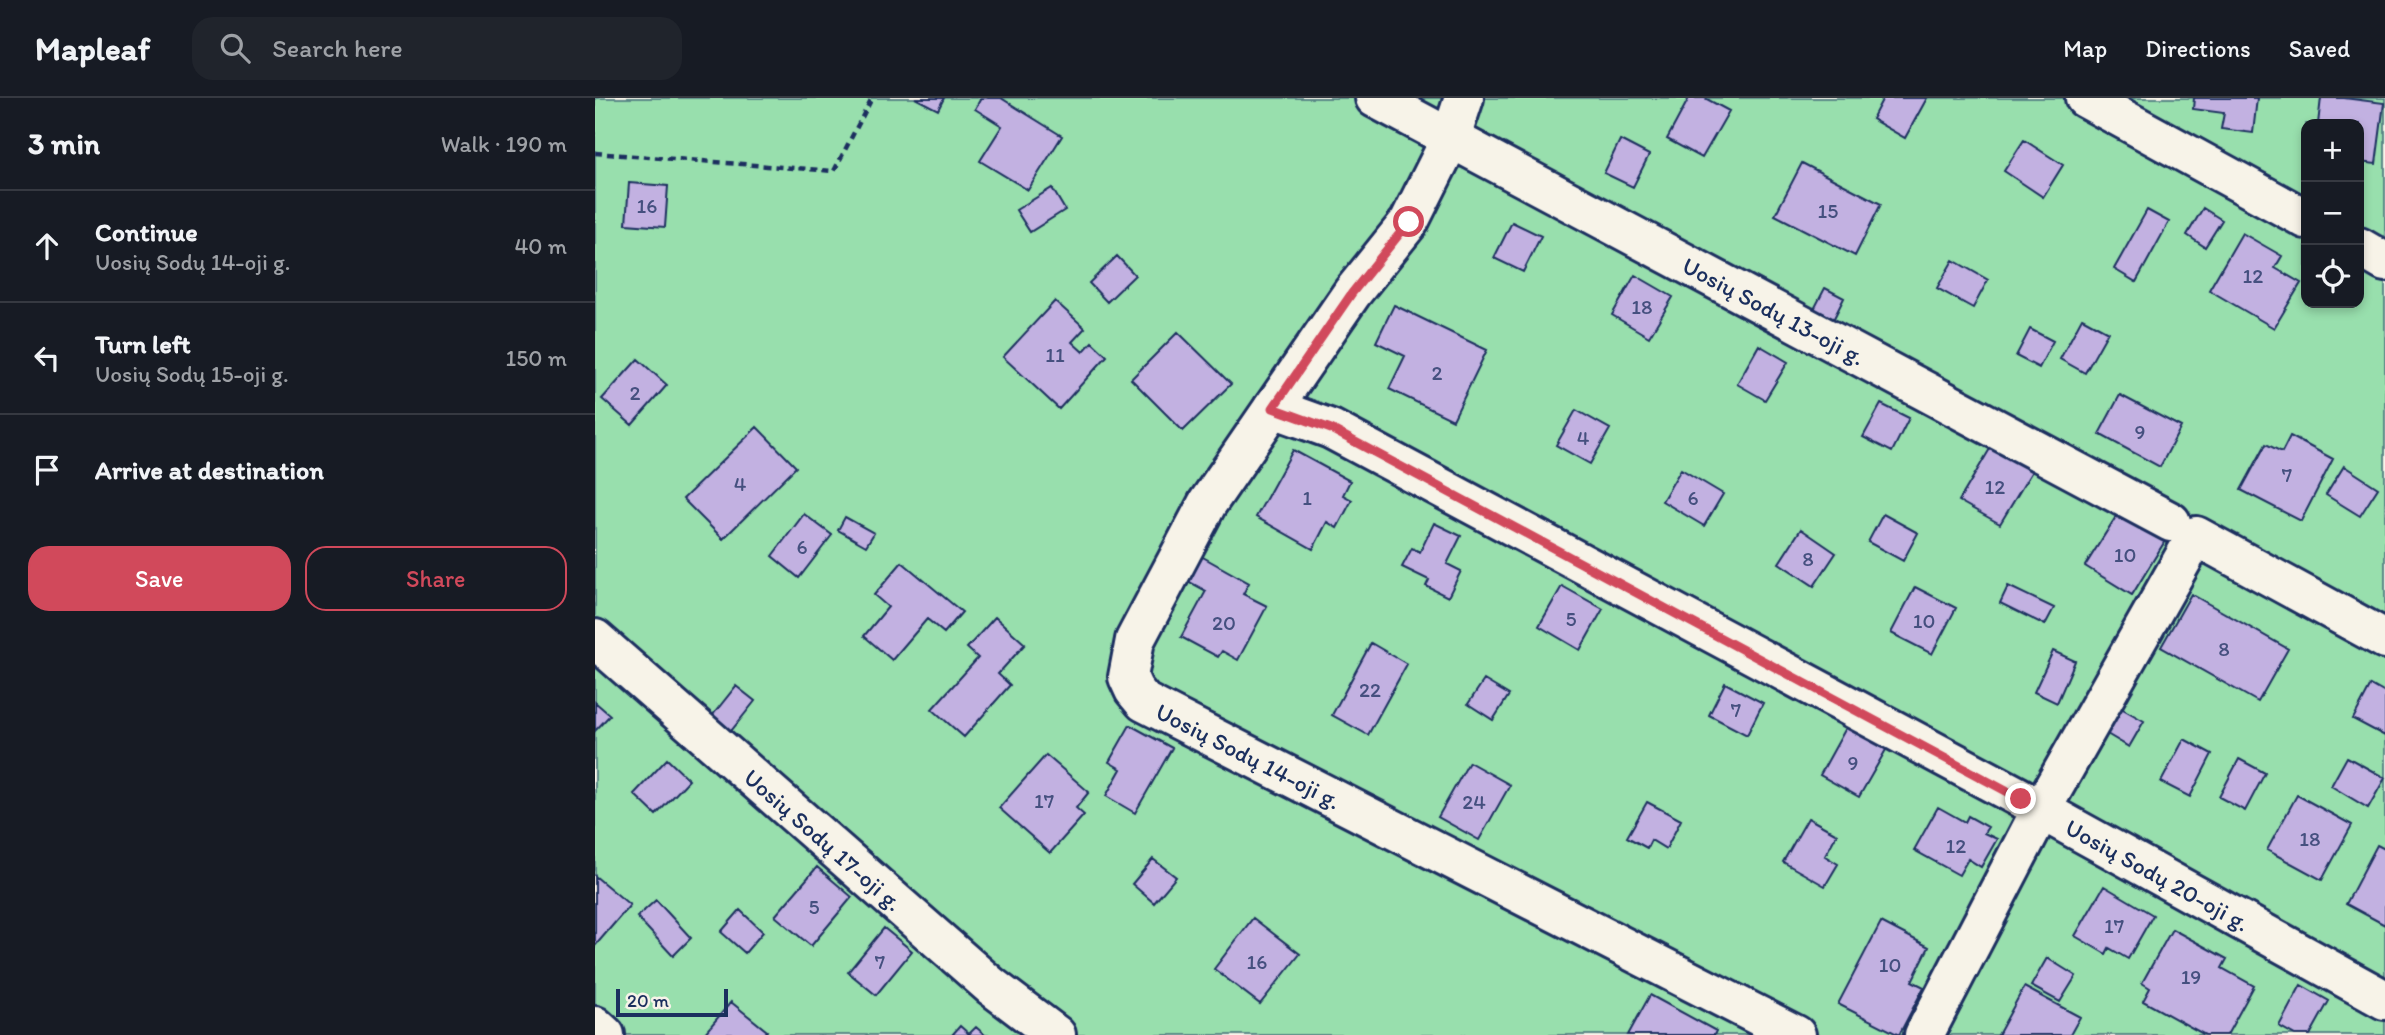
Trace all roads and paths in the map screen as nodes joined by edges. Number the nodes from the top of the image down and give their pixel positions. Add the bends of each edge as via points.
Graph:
1 (872, 98) edge
2 (1375, 98) edge
3 (1464, 98) edge
4 (2085, 98) edge
5 (1450, 139) junction
6 (595, 153) edge
7 (2301, 216) edge
8 (2364, 250) edge
9 (2385, 262) edge
10 (1273, 408) junction
11 (2184, 529) junction
12 (595, 639) edge
13 (2385, 639) edge
14 (2031, 804) junction
15 (2385, 1000) edge
16 (595, 1026) edge
17 (605, 1035) edge
18 (1056, 1035) edge
19 (1796, 1035) edge
20 (1924, 1035) edge

1 - 6 path via 834,172
2 - 5 street, Uosių Sodų 13-oji g.
3 - 5 street, Uosių Sodų 14-oji g.
4 - 7 street
5 - 10 street, Uosių Sodų 14-oji g. via 1409,222 1352,293
5 - 11 street, Uosių Sodų 13-oji g.
8 - 9 street
10 - 14 street via 1331,429
10 - 19 street, Uosių Sodų 14-oji g. via 1207,504 1135,639 1128,677 1133,690 1144,702
11 - 13 street, Uosių Sodų 13-oji g.
11 - 14 street
12 - 18 street, Uosių Sodų 17-oji g. via 991,986
14 - 15 street, Uosių Sodų 20-oji g.
14 - 20 street, Uosių Sodų 20-oji g.
16 - 17 street

